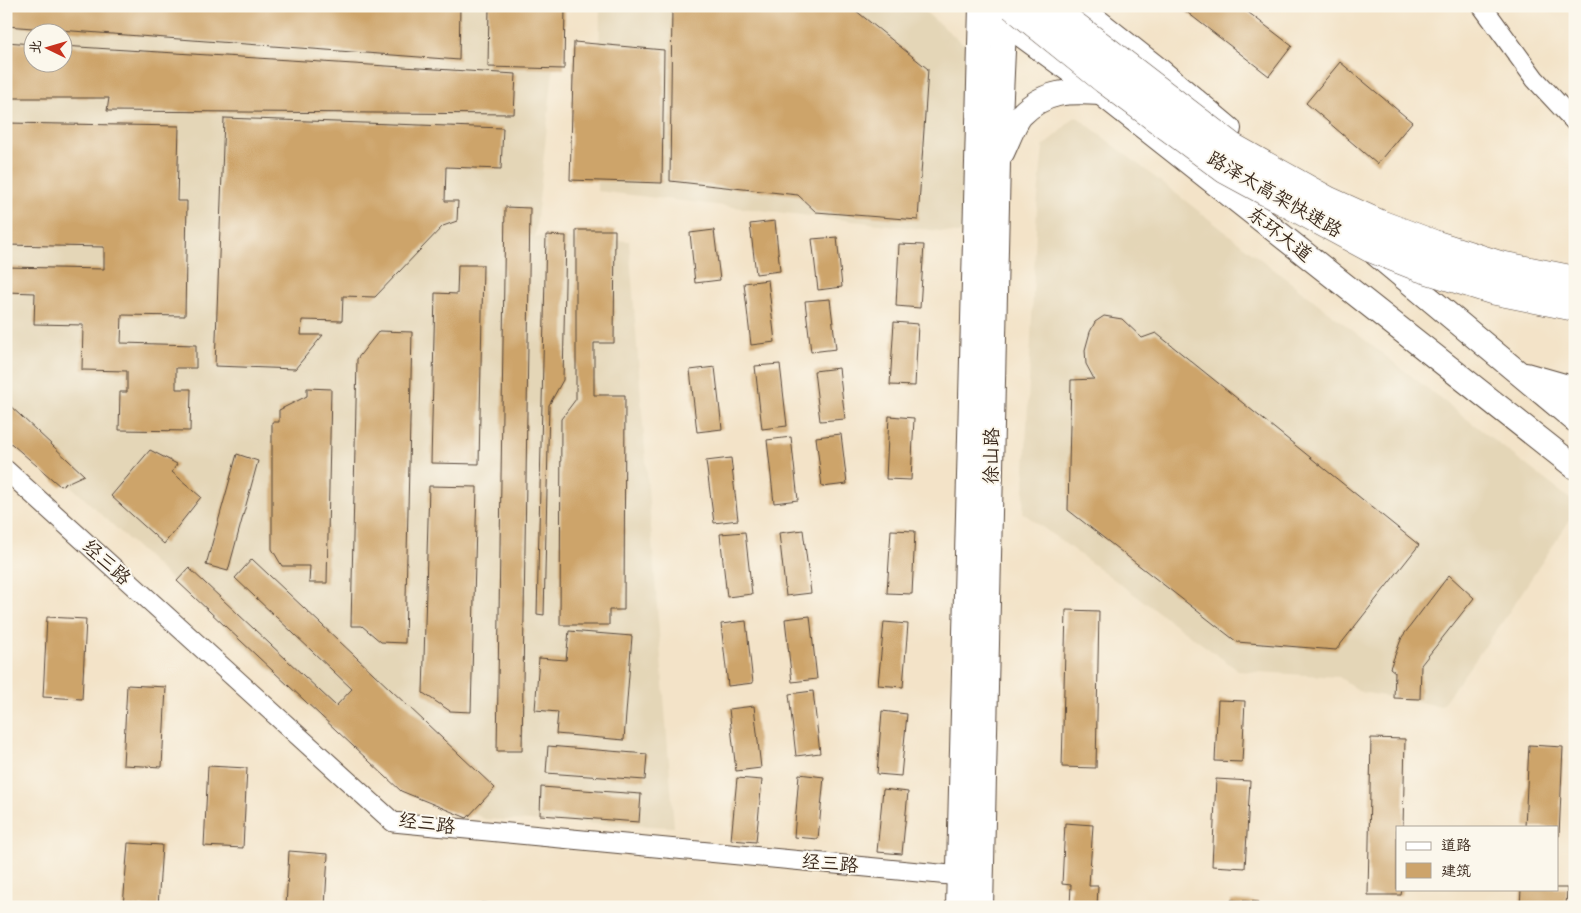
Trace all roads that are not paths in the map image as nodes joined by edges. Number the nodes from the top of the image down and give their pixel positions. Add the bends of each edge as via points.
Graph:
1 (981, 6) edge
2 (1049, 6) edge
3 (1078, 6) edge
4 (1482, 6) edge
5 (1007, 12) edge
6 (1101, 93) junction
7 (1575, 122) edge
8 (998, 162) junction
9 (1575, 280) edge
10 (1575, 307) edge
11 (1517, 373) junction
12 (1575, 389) edge
13 (1575, 420) edge
14 (1575, 466) edge
15 (6, 470) edge
16 (970, 877) junction
17 (958, 907) edge
18 (980, 907) edge

1 - 5 main road, 东环大道
1 - 16 main road, 徐山路
2 - 9 highway, 路泽太高架快速路, bridge via 1232,147 1327,200 1434,244 1500,265
3 - 11 main road via 1160,71
4 - 7 street via 1535,79
5 - 6 main road, 东环大道
5 - 8 main road, 徐山路
5 - 10 highway, 路泽太高架快速路, bridge via 1106,80 1226,170 1370,248 1491,290
6 - 8 main road via 1068,91 1047,96 1020,116
6 - 14 main road, 东环大道
8 - 16 main road, 徐山路
11 - 12 main road
11 - 13 main road
15 - 16 street, 经三路 via 393,822
16 - 17 main road, 徐山路
16 - 18 main road, 徐山路

